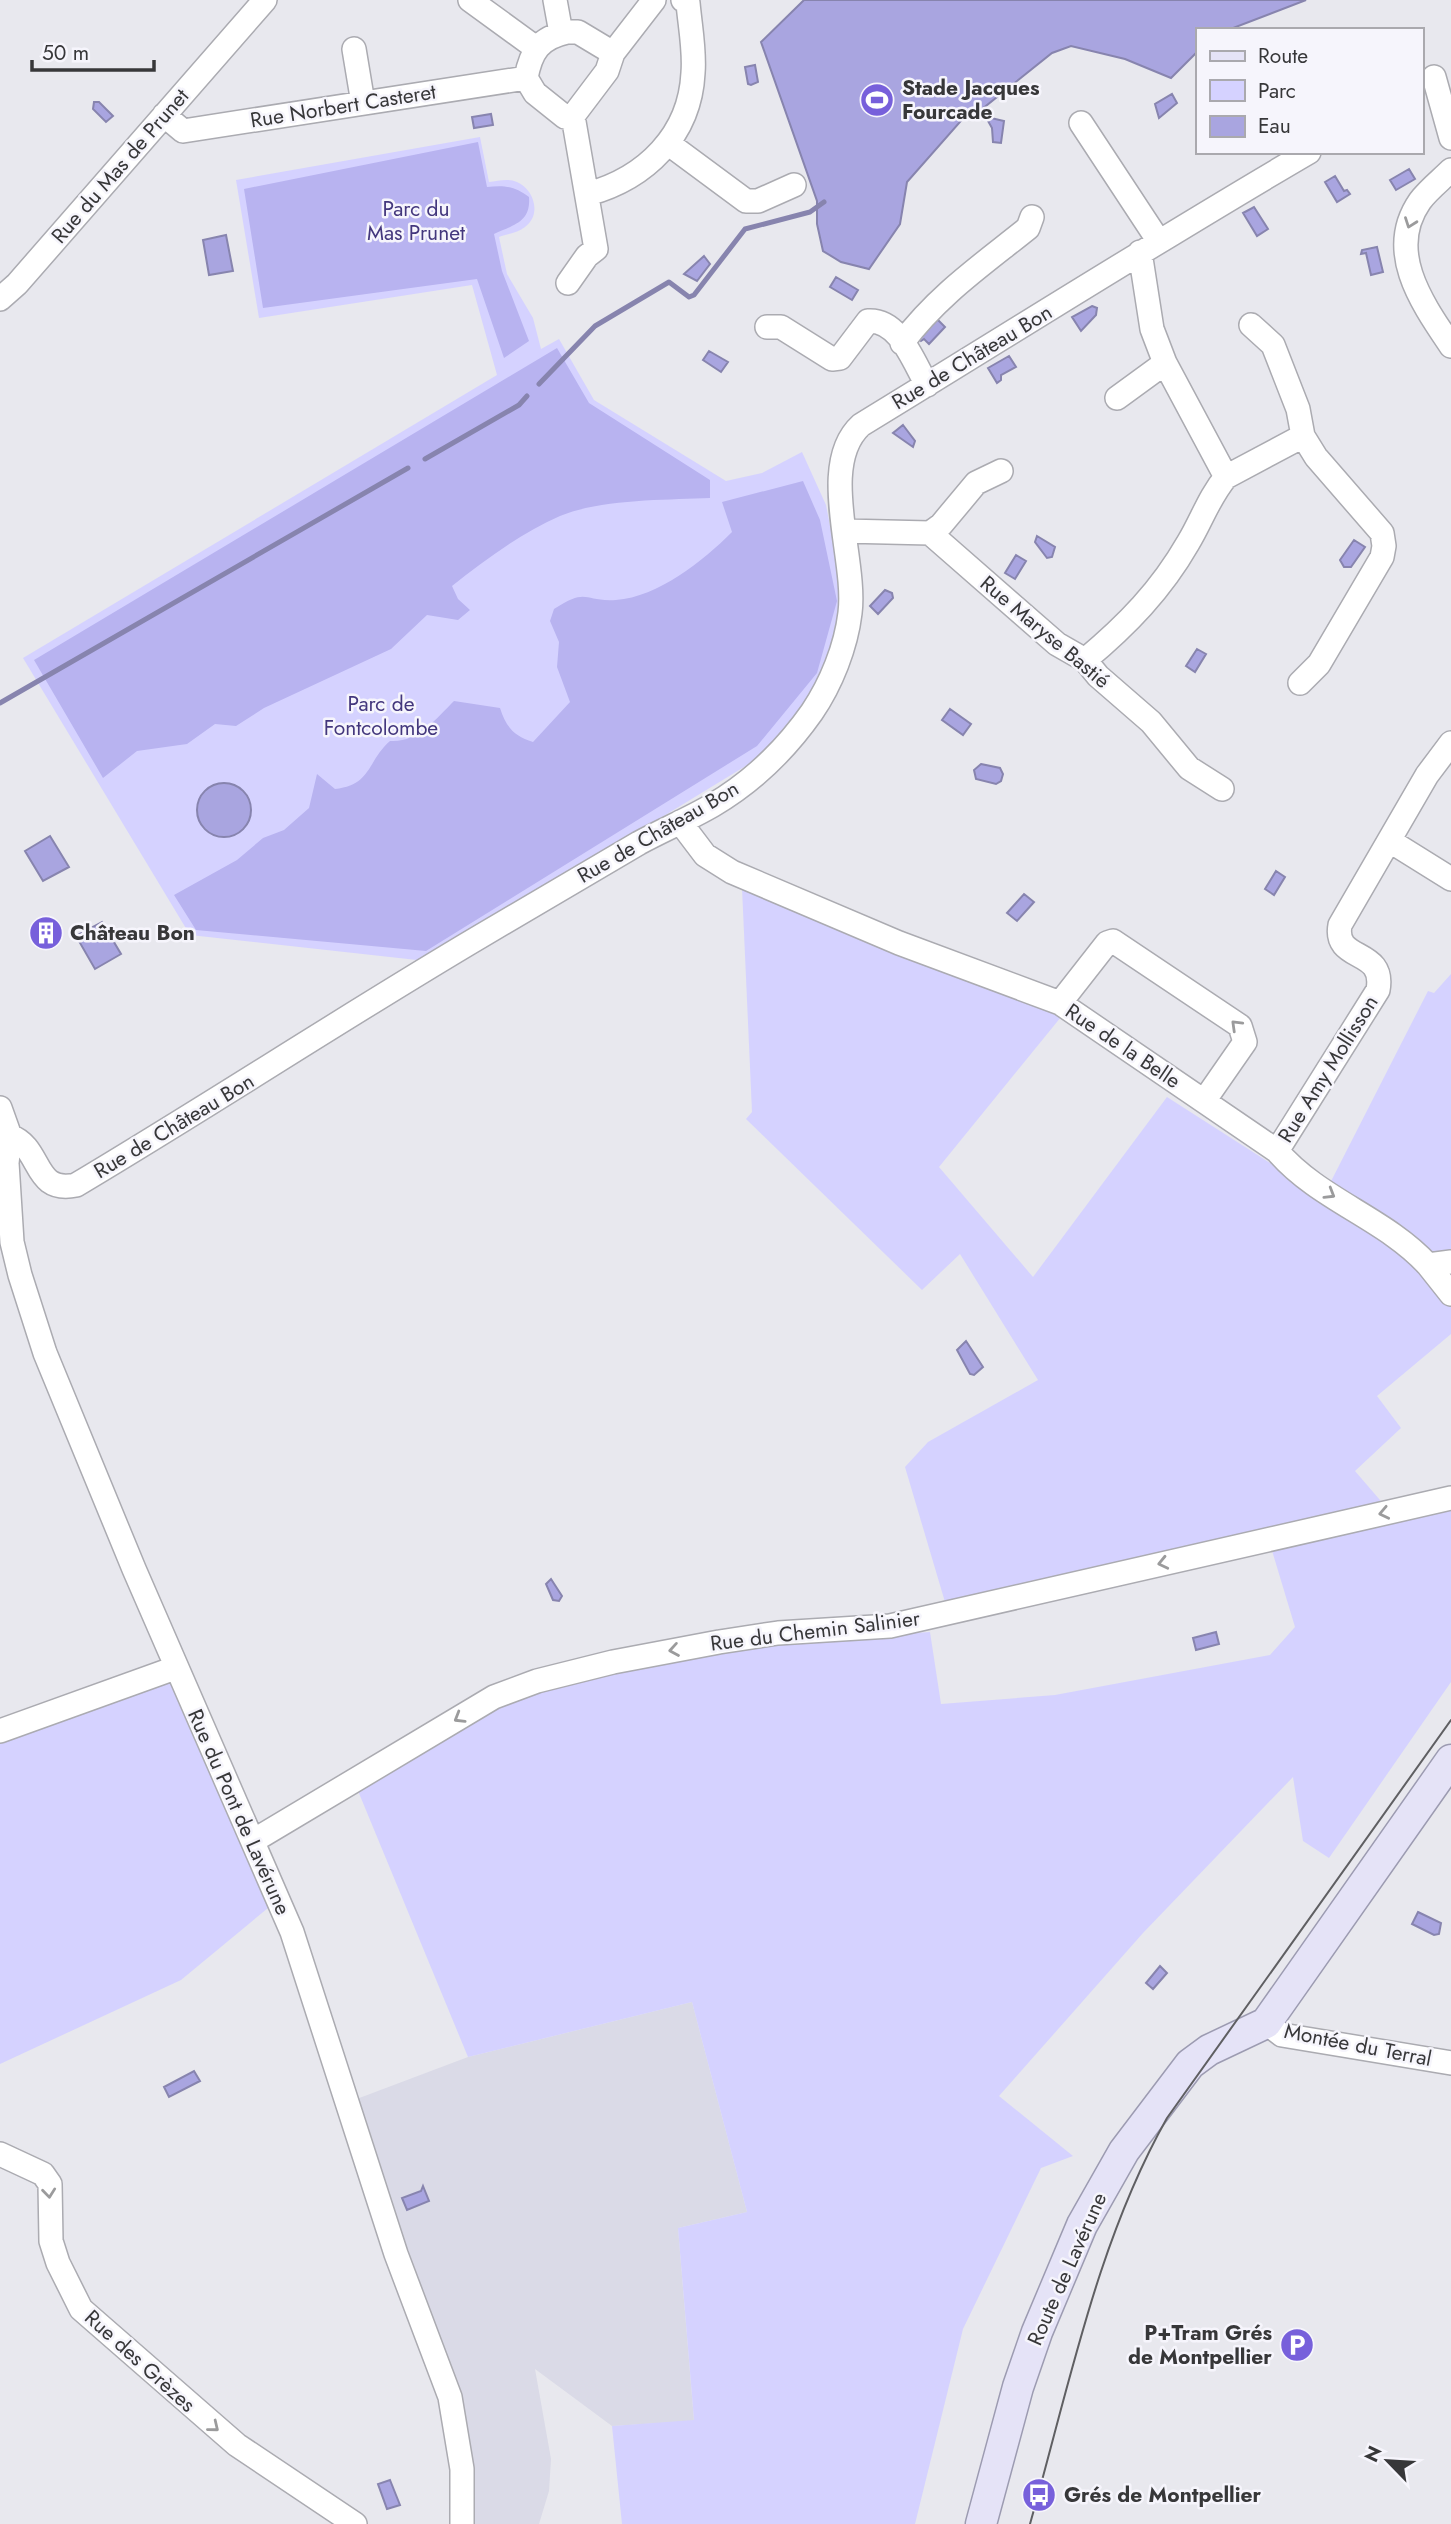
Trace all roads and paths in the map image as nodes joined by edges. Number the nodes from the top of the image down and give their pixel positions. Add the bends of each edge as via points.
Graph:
1 (265, 0) edge
2 (470, 0) edge
3 (555, 0) edge
4 (654, 0) edge
5 (683, 0) edge
6 (561, 33) junction
7 (536, 48) junction
8 (354, 49) dead end
9 (613, 53) junction
10 (1435, 76) edge
11 (526, 78) junction
12 (363, 103) junction
13 (164, 115) junction
14 (573, 116) junction
15 (1081, 123) dead end
16 (1451, 138) edge
17 (669, 144) junction
18 (1306, 154) edge
19 (1451, 170) edge
20 (794, 185) dead end
21 (588, 194) junction
22 (1032, 217) dead end
23 (1149, 246) junction
24 (568, 283) dead end
25 (0, 299) edge
26 (1251, 325) dead end
27 (767, 327) dead end
28 (902, 343) junction
29 (1451, 346) edge
30 (1165, 363) junction
31 (927, 385) junction
32 (1117, 398) dead end
33 (1303, 436) junction
34 (1001, 471) dead end
35 (1226, 477) junction
36 (844, 531) junction
37 (930, 533) junction
38 (1085, 660) junction
39 (1300, 683) dead end
40 (1451, 743) edge
41 (1222, 789) dead end
42 (680, 822) junction
43 (1390, 841) junction
44 (1451, 878) edge
45 (1060, 1003) junction
46 (1204, 1101) junction
47 (0, 1108) edge
48 (10, 1136) junction
49 (1277, 1151) junction
50 (1440, 1263) edge
51 (1451, 1294) edge
52 (1451, 1498) edge
53 (175, 1668) junction
54 (0, 1731) edge
55 (1451, 1760) edge
56 (253, 1840) junction
57 (1266, 2023) junction
58 (1451, 2063) edge
59 (0, 2154) edge
60 (355, 2524) edge
61 (462, 2524) edge
62 (981, 2524) edge

1 - 13 street, Rue du Mas de Prunet
2 - 7 street
3 - 6 street
4 - 9 street
5 - 17 street via 688,3 694,72 689,103
6 - 7 street via 542,40
6 - 9 street via 578,32
7 - 11 street
8 - 12 street
9 - 14 street via 607,71
10 - 16 street
11 - 12 street, Rue Norbert Casteret
11 - 14 street via 551,109
12 - 13 street, Rue Norbert Casteret via 183,131
13 - 25 street, Rue du Mas de Prunet
14 - 21 street
15 - 23 street
17 - 20 street via 746,201 758,201
17 - 21 street via 621,184
18 - 23 street, Rue de Château Bon
19 -> 29 street via 1411,218 1405,257 1422,304
21 - 24 street via 596,250
22 - 28 street via 1028,228 970,271
23 - 30 street via 1152,329
23 - 31 street, Rue de Château Bon
26 - 33 street via 1273,345 1298,409
27 - 28 street via 781,327 832,359 840,358 868,321 890,326
28 - 31 street
30 - 32 street
30 - 35 street
31 - 36 street, Rue de Château Bon via 849,435 840,469
33 - 35 street
33 - 39 street via 1382,533 1384,546 1320,664
34 - 37 street via 976,483
35 - 38 street via 1152,598
36 - 37 street
36 - 42 street, Rue de Château Bon via 850,613 830,684 787,745 765,766 715,804
37 - 38 street, Rue Maryse Bastié via 1058,644
38 - 41 street, Rue Maryse Bastié via 1151,722 1189,768
40 - 43 street, Rue Amy Mollisson
42 - 45 street, Rue de la Belle via 705,855 732,872 899,943
42 - 48 street, Rue de Château Bon via 447,956 76,1185 62,1188 49,1183 19,1139
43 - 44 street
43 - 49 street, Rue Amy Mollisson via 1339,932 1346,947 1378,968 1377,990
45 - 46 street, Rue de la Belle
46 -> 45 street via 1245,1042 1240,1026 1113,942 1107,943
46 - 49 street, Rue de la Belle
47 - 48 street, Rue du Pont de Lavérune
48 - 53 street, Rue du Pont de Lavérune via 7,1163 12,1242 20,1275 45,1353
49 -> 50 street, Rue de la Belle via 1293,1170
50 - 51 street, Rue de la Belle
52 -> 56 street, Rue du Chemin Salinier via 890,1626 763,1635 537,1681 494,1697
53 - 54 street
53 - 56 street, Rue du Pont de Lavérune
55 - 57 main road, Route de Lavérune
56 - 61 street, Rue du Pont de Lavérune via 292,1932 396,2254 450,2397 462,2469
57 - 58 street, Montée du Terral via 1282,2035
57 - 62 main road, Route de Lavérune via 1190,2064 1124,2151 1082,2225 1037,2332
59 -> 60 street, Rue des Grèzes via 43,2174 50,2184 51,2241 81,2309 237,2445

